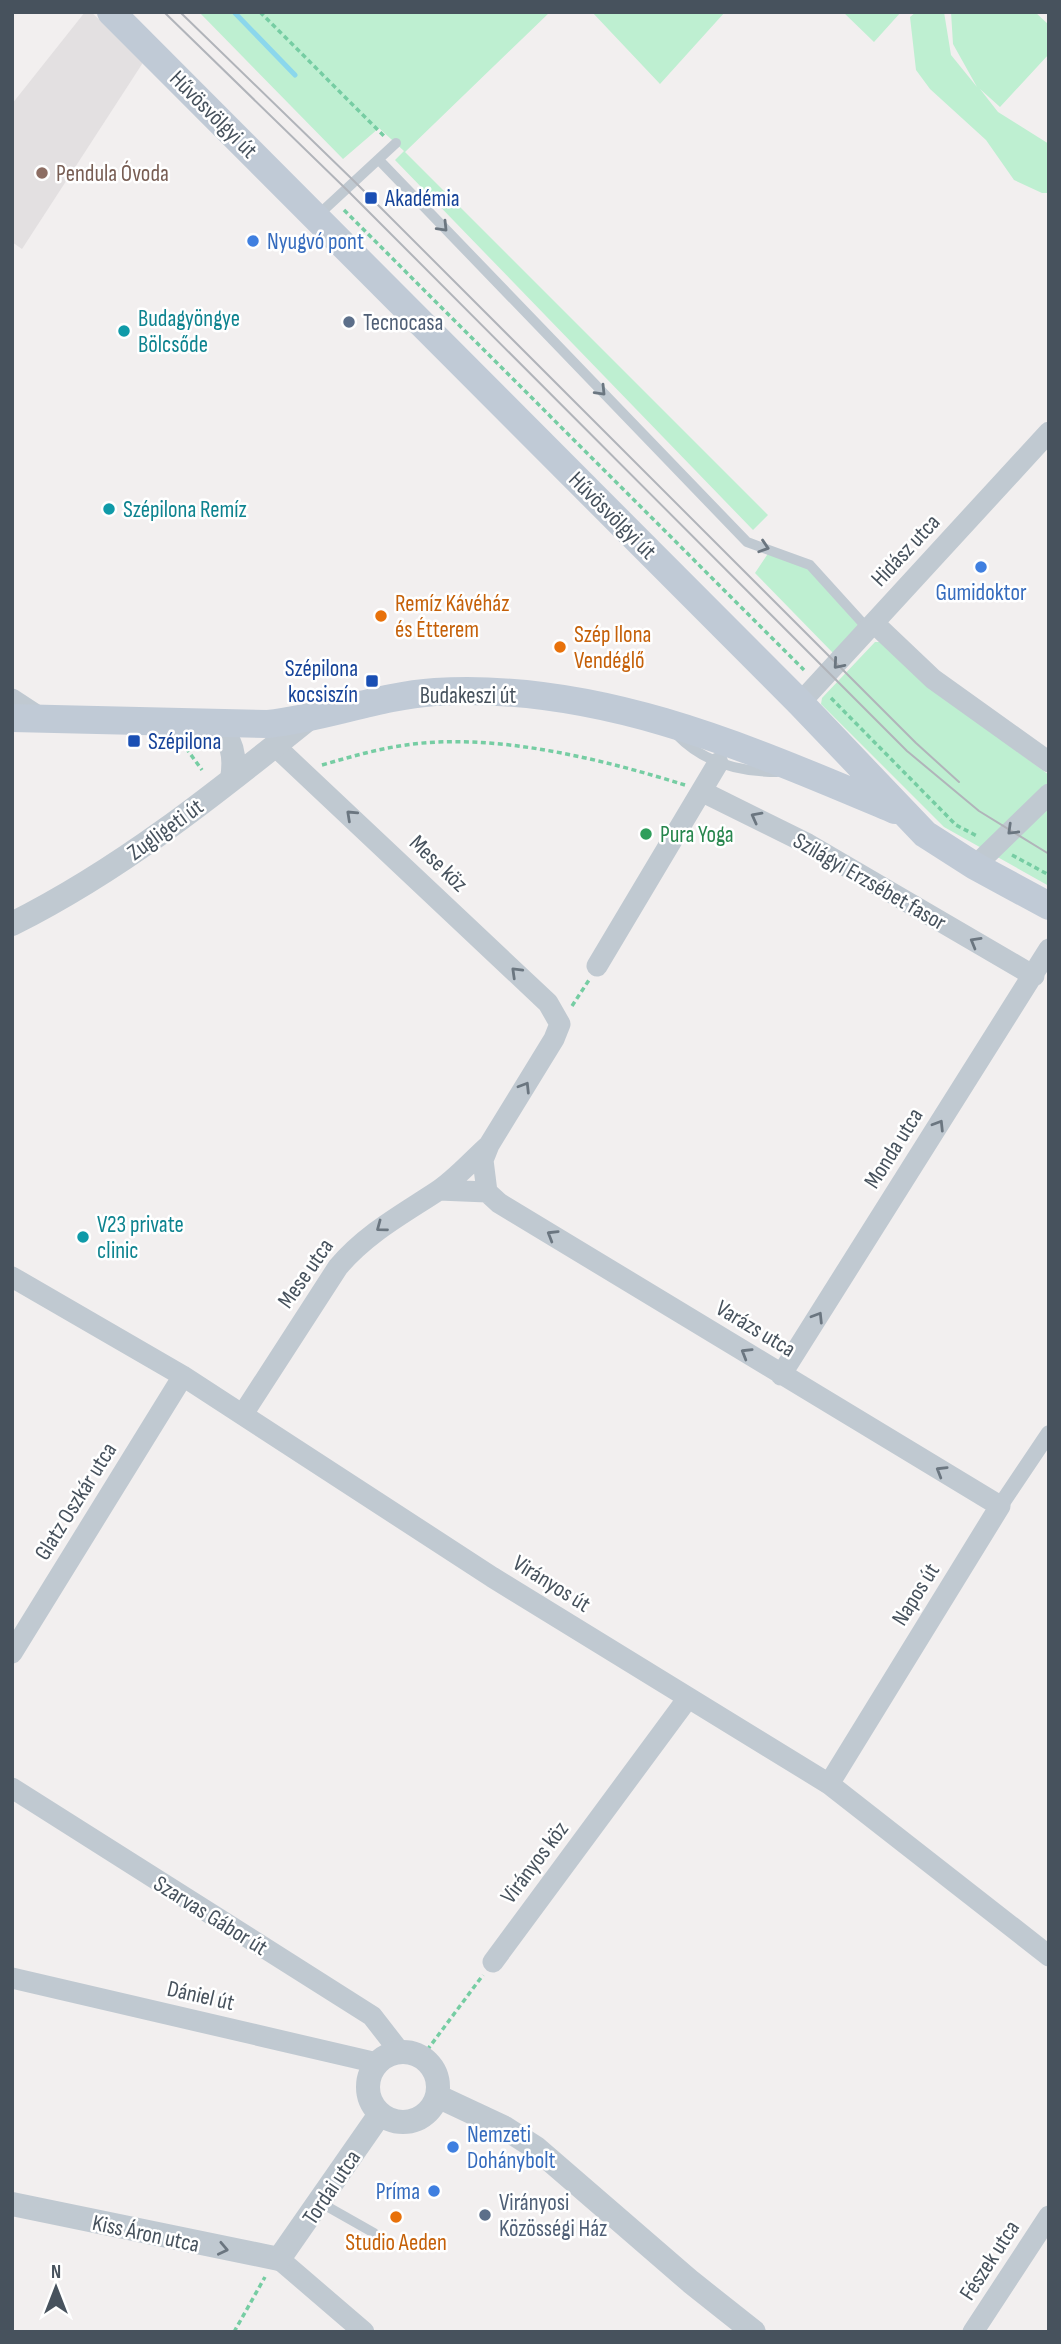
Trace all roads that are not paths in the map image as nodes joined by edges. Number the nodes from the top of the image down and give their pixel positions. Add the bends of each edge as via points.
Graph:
1 (111, 12) edge
2 (395, 145) road end
3 (379, 160) junction
4 (325, 209) junction
5 (1049, 432) edge
6 (871, 626) junction
7 (810, 694) junction
8 (12, 699) edge
9 (12, 718) edge
10 (41, 718) junction
11 (307, 720) junction
12 (663, 720) junction
13 (216, 722) junction
14 (275, 746) junction
15 (1049, 762) edge
16 (718, 763) junction
17 (804, 772) junction
18 (232, 779) junction
19 (704, 792) junction
20 (1049, 794) edge
21 (907, 815) junction
22 (975, 866) junction
23 (1049, 906) edge
24 (12, 924) edge
25 (1049, 950) edge
26 (597, 966) road end
27 (1034, 976) junction
28 (560, 1024) joint
29 (489, 1145) junction
30 (439, 1190) junction
31 (487, 1192) junction
32 (12, 1277) edge
33 (781, 1375) junction
34 (183, 1376) junction
35 (243, 1414) junction
36 (1049, 1433) edge
37 (1000, 1506) junction
38 (12, 1653) edge
39 (688, 1698) junction
40 (829, 1784) junction
41 (12, 1788) edge
42 (1049, 1956) edge
43 (493, 1962) road end
44 (12, 1978) edge
45 (411, 2055) junction
46 (377, 2063) junction
47 (436, 2096) junction
48 (380, 2114) junction
49 (321, 2203) junction
50 (12, 2204) edge
51 (1049, 2216) edge
52 (374, 2233) dead end
53 (277, 2259) junction
54 (364, 2332) edge
55 (754, 2332) edge
56 (973, 2332) edge

1 - 4 main road, Hűvösvölgyi út
2 - 3 lane
3 - 4 lane
3 -> 6 lane via 747,542 810,565
4 - 7 main road, Hűvösvölgyi út
5 - 6 street, Hidász utca
6 -> 7 street, Hidász utca
6 - 15 street via 933,679
7 - 21 main road, Hűvösvölgyi út
8 - 10 street
9 - 10 main road, Budakeszi út
10 - 13 main road, Budakeszi út
11 - 12 main road, Budakeszi út via 368,702 475,692 565,699
11 - 13 main road, Budakeszi út
11 - 14 street, Zugligeti út
12 - 16 lane via 687,745
12 - 17 main road, Budakeszi út
13 - 18 street via 231,740 235,757
14 - 18 street, Zugligeti út
28 -> 14 street, Mese köz via 548,1003
16 - 17 lane via 754,772
16 - 19 street
17 - 21 main road, Budakeszi út
18 - 24 street, Zugligeti út via 136,851
19 - 26 street
27 -> 19 street, Szilágyi Erzsébet fasor via 808,844
20 -> 22 street
21 - 22 main road via 925,834
22 - 23 main road
25 - 27 street, Monda utca
33 -> 27 street, Monda utca
29 -> 28 street, Mese utca
29 - 30 street, Mese utca
29 - 31 street, Mese utca via 483,1160
30 - 31 street
30 -> 35 street, Mese utca via 356,1246
33 -> 31 street, Varázs utca
32 - 34 street, Virányos út
37 -> 33 street, Varázs utca
34 - 35 street, Virányos út
34 - 38 street, Glatz Oszkár utca
35 - 39 street, Virányos út
36 - 37 street, Napos út
37 - 40 street, Napos út
39 - 40 street, Virányos út
39 - 43 street, Virányos köz
40 - 42 street, Virányos út
41 - 45 street, Szarvas Gábor út via 372,2016
44 - 46 street, Dániel út
45 - 46 street
45 - 47 street via 436,2077
46 - 48 street via 367,2088
47 - 48 street via 427,2112 412,2121 395,2122
47 - 55 street via 536,2148
48 - 49 street, Tordai utca
49 - 52 lane
49 - 53 street, Tordai utca
50 -> 53 street, Kiss Áron utca
51 - 56 street, Fészek utca
53 - 54 street

